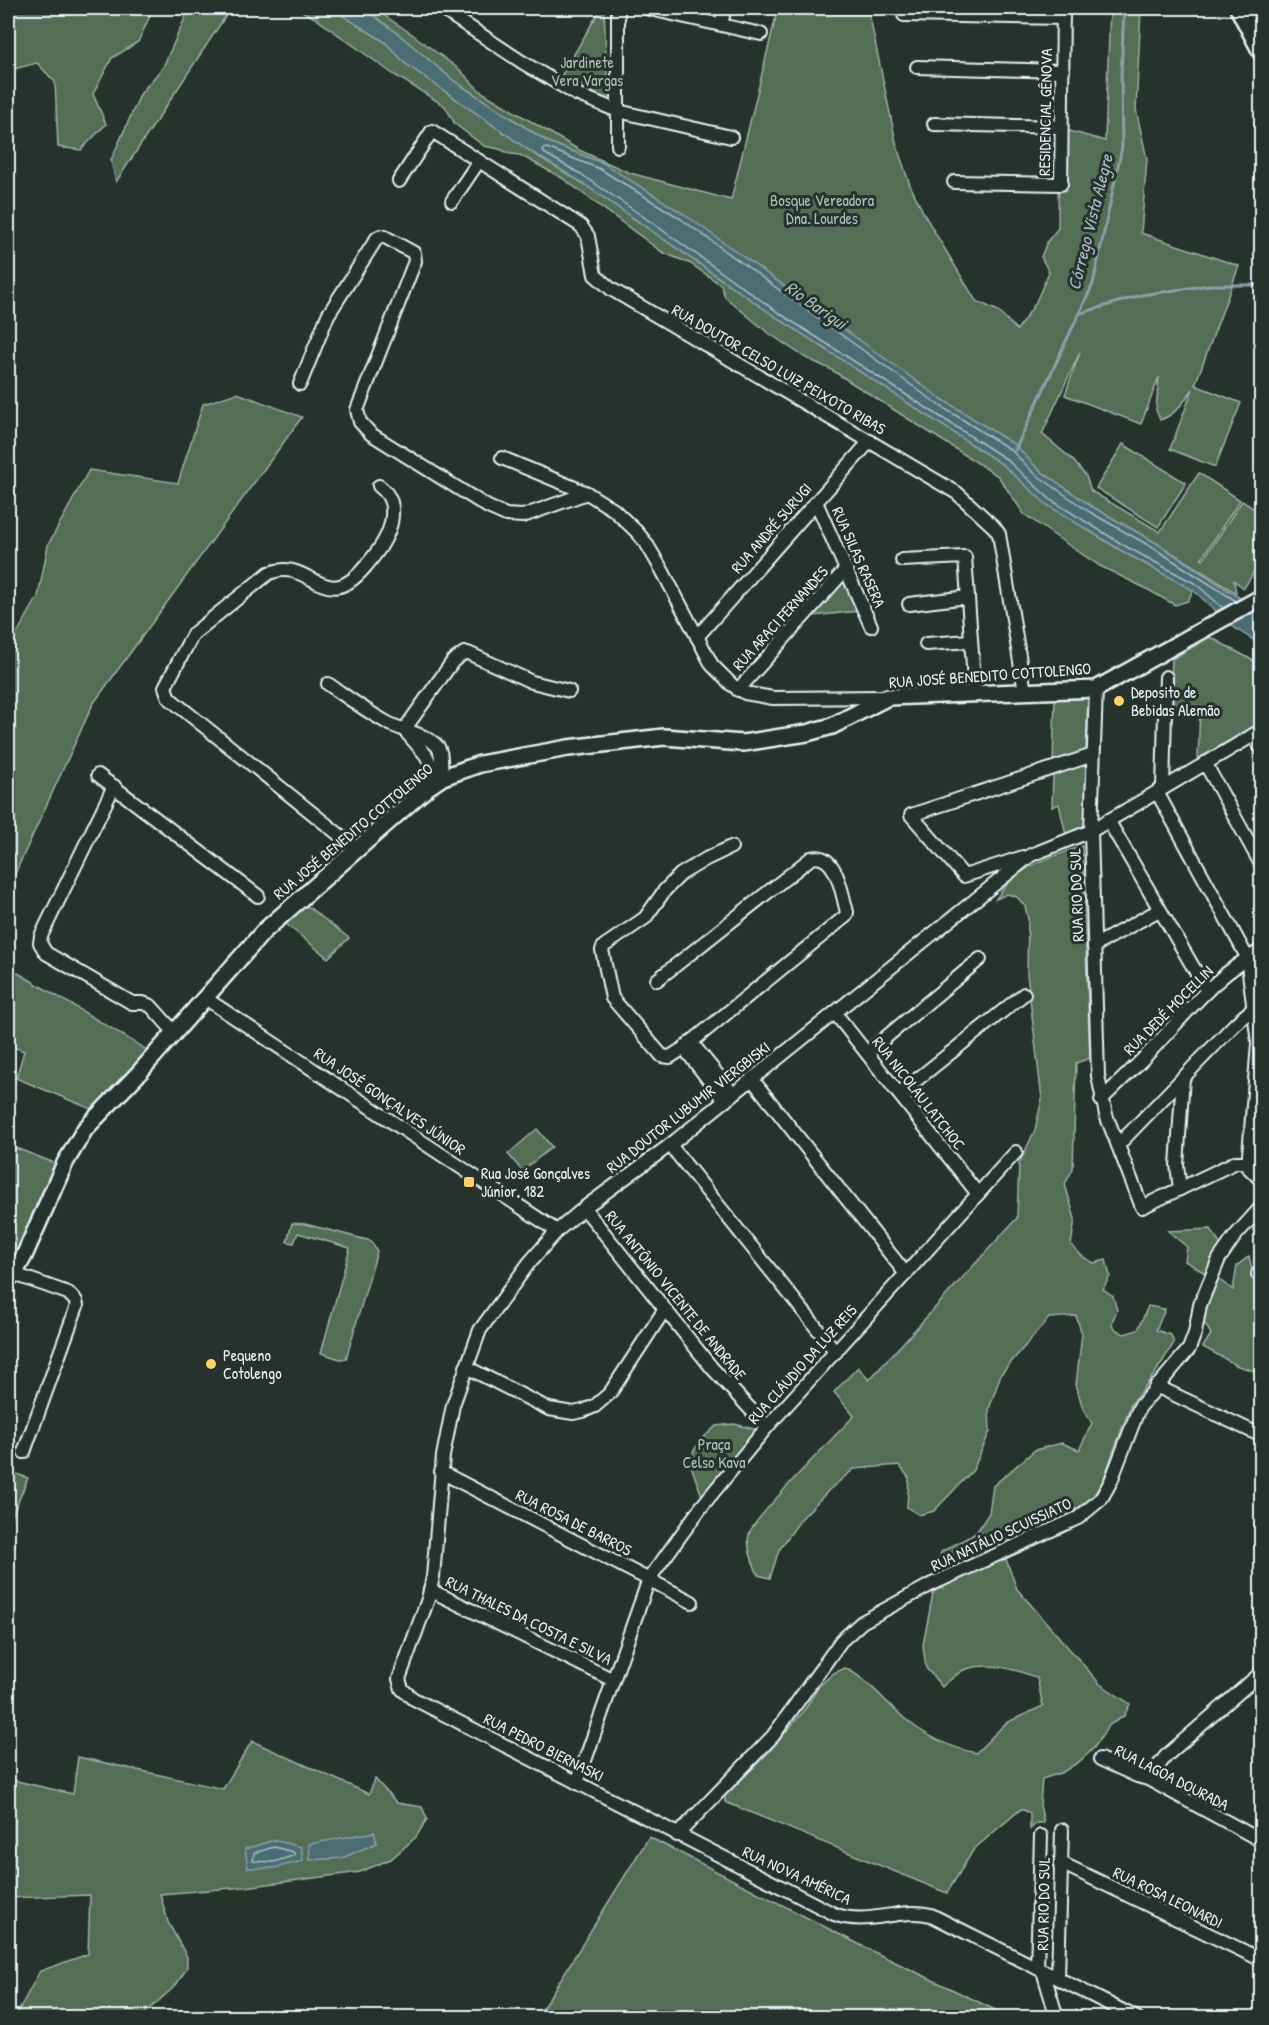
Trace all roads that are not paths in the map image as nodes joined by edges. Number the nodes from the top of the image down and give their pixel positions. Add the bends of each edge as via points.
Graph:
1 (618, 8) edge
2 (646, 8) edge
3 (724, 8) edge
4 (1238, 8) edge
5 (1254, 8) edge
6 (448, 10) edge
7 (1063, 13) edge
8 (904, 15) dead end
9 (721, 24) junction
10 (1247, 27) junction
11 (761, 34) dead end
12 (1262, 54) edge
13 (917, 68) dead end
14 (1063, 71) junction
15 (618, 111) junction
16 (934, 124) dead end
17 (1061, 127) junction
18 (731, 137) dead end
19 (618, 147) dead end
20 (479, 161) junction
21 (399, 181) dead end
22 (954, 182) dead end
23 (452, 201) dead end
24 (300, 384) dead end
25 (870, 441) junction
26 (502, 458) dead end
27 (379, 486) dead end
28 (587, 493) junction
29 (816, 502) junction
30 (902, 560) dead end
31 (846, 568) junction
32 (968, 597) junction
33 (1262, 597) edge
34 (909, 604) dead end
35 (871, 626) dead end
36 (697, 637) junction
37 (971, 641) junction
38 (926, 644) dead end
39 (1166, 677) dead end
40 (328, 684) dead end
41 (1096, 689) junction
42 (738, 690) junction
43 (569, 691) dead end
44 (1025, 692) junction
45 (975, 694) junction
46 (888, 697) junction
47 (404, 730) junction
48 (1257, 732) edge
49 (1262, 750) edge
50 (1093, 755) junction
51 (1205, 763) junction
52 (98, 775) dead end
53 (441, 778) junction
54 (114, 786) junction
55 (1160, 790) junction
56 (1108, 820) junction
57 (1091, 831) junction
58 (731, 847) dead end
59 (357, 849) junction
60 (1031, 855) junction
61 (1262, 866) edge
62 (258, 896) dead end
63 (1159, 910) junction
64 (1094, 946) junction
65 (1262, 950) edge
66 (1247, 957) junction
67 (980, 959) dead end
68 (657, 980) dead end
69 (1207, 991) junction
70 (1024, 994) dead end
71 (205, 998) junction
72 (1254, 1008) junction
73 (835, 1013) junction
74 (175, 1033) junction
75 (687, 1045) junction
76 (867, 1053) junction
77 (1183, 1077) junction
78 (752, 1079) junction
79 (899, 1094) junction
80 (729, 1098) junction
81 (1101, 1100) junction
82 (670, 1144) junction
83 (1118, 1145) junction
84 (1016, 1152) dead end
85 (1248, 1167) junction
86 (1262, 1181) edge
87 (1180, 1189) junction
88 (978, 1194) junction
89 (1262, 1206) edge
90 (584, 1208) junction
91 (1255, 1219) edge
92 (557, 1232) junction
93 (906, 1274) junction
94 (10, 1276) edge
95 (665, 1309) junction
96 (836, 1352) junction
97 (466, 1367) junction
98 (1156, 1386) junction
99 (767, 1427) junction
100 (1262, 1436) edge
101 (24, 1452) dead end
102 (441, 1472) junction
103 (649, 1579) junction
104 (430, 1590) junction
105 (692, 1602) dead end
106 (1262, 1672) edge
107 (613, 1680) junction
108 (400, 1684) joint
109 (1100, 1759) dead end
110 (1148, 1779) junction
111 (577, 1783) junction
112 (1062, 1830) dead end
113 (677, 1835) junction
114 (1041, 1836) dead end
115 (1262, 1841) edge
116 (1061, 1863) junction
117 (1038, 1922) junction
118 (1059, 1922) junction
119 (1262, 1960) edge
120 (1040, 1969) junction
121 (1058, 1978) junction
122 (1057, 2018) edge
123 (1137, 2018) edge

1 - 15 street
2 - 9 street
3 - 9 street
4 - 10 main road
5 - 10 street
6 - 15 street via 522,63 576,94
7 - 8 street
7 - 14 street, RESIDENCIAL GÊNOVA
9 - 11 street
10 - 12 main road
13 - 14 street
14 - 17 street, RESIDENCIAL GÊNOVA
15 - 18 street
15 - 19 street
16 - 17 street
17 - 22 street, RESIDENCIAL GÊNOVA via 1061,184
20 - 21 street, RUA DOUTOR CELSO LUIZ PEIXOTO RIBAS via 432,131
20 - 23 street
20 - 25 street, RUA DOUTOR CELSO LUIZ PEIXOTO RIBAS via 585,230 595,275 611,289
24 - 28 street via 328,315 377,238 386,237 414,253 416,261 357,410 360,422 371,434 506,515 523,516
25 - 29 street, RUA ANDRÉ SURUGI
25 - 44 street, RUA DOUTOR CELSO LUIZ PEIXOTO RIBAS via 951,489 997,530
26 - 28 street
27 - 59 street via 393,504 389,531 353,580 332,587 291,570 269,573 193,634 165,687 169,698
28 - 36 street via 637,531
29 - 31 street, RUA SILAS RASERA
29 - 36 street, RUA ANDRÉ SURUGI
30 - 32 street via 965,558
31 - 35 street, RUA SILAS RASERA
31 - 42 street, RUA ARACI FERNANDES
32 - 34 street
32 - 37 street
33 - 41 main road, RUA JOSÉ BENEDITO COTTOLENGO
36 - 42 street via 718,673
37 - 38 street
37 - 45 street
39 - 55 street
40 - 47 street
41 - 44 main road, RUA JOSÉ BENEDITO COTTOLENGO
41 - 50 street, RUA RIO DO SUL
42 - 46 street via 773,698
43 - 47 street via 532,682 464,653 453,661
44 - 45 main road, RUA JOSÉ BENEDITO COTTOLENGO
45 - 46 main road, RUA JOSÉ BENEDITO COTTOLENGO
46 - 53 main road, RUA JOSÉ BENEDITO COTTOLENGO via 832,726 807,733 743,743 680,737 617,742 506,758
47 - 53 street via 438,747
48 - 49 street
48 - 51 street, RUA DOUTOR LUBUMIR VIERGBISKI
50 - 57 street, RUA RIO DO SUL
50 - 60 street via 911,815 964,876
51 - 55 street, RUA DOUTOR LUBUMIR VIERGBISKI
51 - 61 street
52 - 54 street
53 - 59 main road, RUA JOSÉ BENEDITO COTTOLENGO
54 - 62 street
54 - 74 street via 40,943 46,953 132,1003 151,1006
55 - 56 street, RUA DOUTOR LUBUMIR VIERGBISKI
55 - 66 street
56 - 57 street, RUA DOUTOR LUBUMIR VIERGBISKI
56 - 63 street
57 - 60 street, RUA DOUTOR LUBUMIR VIERGBISKI
57 - 64 street, RUA RIO DO SUL
58 - 75 street via 681,874 645,918 602,950 612,998 662,1056 670,1058
59 - 71 main road, RUA JOSÉ BENEDITO COTTOLENGO via 270,926
60 - 73 street, RUA DOUTOR LUBUMIR VIERGBISKI
63 - 64 street
63 - 69 street
64 - 81 street, RUA RIO DO SUL
65 - 66 street, RUA DEDÉ MOCELLIN
66 - 69 street, RUA DEDÉ MOCELLIN
66 - 72 street
67 - 76 street
68 - 75 street via 807,861 822,858 831,865 847,912 843,920
69 - 81 street, RUA DEDÉ MOCELLIN
70 - 79 street
71 - 74 main road, RUA JOSÉ BENEDITO COTTOLENGO
71 - 92 street, RUA JOSÉ GONÇALVES JÚNIOR
72 - 77 street
72 - 85 street via 1258,1043
73 - 76 street, RUA NICOLAU LATCHOC
73 - 78 street, RUA DOUTOR LUBUMIR VIERGBISKI
74 - 94 main road, RUA JOSÉ BENEDITO COTTOLENGO via 79,1138 24,1256
75 - 80 street
76 - 79 street, RUA NICOLAU LATCHOC
77 - 83 street
77 - 87 street via 1177,1165
78 - 80 street, RUA DOUTOR LUBUMIR VIERGBISKI
78 - 93 street
79 - 88 street, RUA NICOLAU LATCHOC
80 - 82 street, RUA DOUTOR LUBUMIR VIERGBISKI
81 - 83 street, RUA RIO DO SUL
82 - 90 street, RUA DOUTOR LUBUMIR VIERGBISKI
82 - 96 street
83 - 87 street, RUA RIO DO SUL via 1142,1207
84 - 88 street, RUA CLÁUDIO DA LUZ REIS
85 - 86 street
85 - 87 street via 1236,1162
88 - 93 street, RUA CLÁUDIO DA LUZ REIS
89 - 91 street, RUA NATÁLIO SCUISSIATO
90 - 92 street, RUA DOUTOR LUBUMIR VIERGBISKI
90 - 95 street, RUA ANTÔNIO VICENTE DE ANDRADE
91 - 98 street, RUA NATÁLIO SCUISSIATO via 1226,1247 1200,1305 1189,1349
92 - 97 street, RUA DOUTOR LUBUMIR VIERGBISKI via 488,1318
93 - 96 street, RUA CLÁUDIO DA LUZ REIS
94 - 101 street via 68,1293 76,1301
95 - 97 street via 610,1393 584,1411 567,1413 549,1408
95 - 99 street, RUA ANTÔNIO VICENTE DE ANDRADE via 723,1381
96 - 99 street, RUA CLÁUDIO DA LUZ REIS
97 - 102 street, RUA DOUTOR LUBUMIR VIERGBISKI via 448,1424
98 - 100 street
98 - 113 street, RUA NATÁLIO SCUISSIATO via 1139,1408 1106,1491 1095,1506 1078,1518 932,1584 862,1622 841,1641 773,1736
99 - 103 street, RUA CLÁUDIO DA LUZ REIS
102 - 103 street, RUA ROSA DE BARROS
102 - 104 street, RUA DOUTOR LUBUMIR VIERGBISKI
103 - 105 street, RUA ROSA DE BARROS
103 - 107 street, RUA CLÁUDIO DA LUZ REIS
104 - 107 street, RUA THALES DA COSTA E SILVA
104 - 108 street, RUA DOUTOR LUBUMIR VIERGBISKI via 400,1672
106 - 110 street via 1166,1756
107 - 111 street, RUA CLÁUDIO DA LUZ REIS
108 - 111 street, RUA PEDRO BIERNASKI via 412,1698
109 - 110 street, RUA LAGOA DOURADA
110 - 115 street, RUA LAGOA DOURADA
111 - 113 street, RUA PEDRO BIERNASKI
112 - 116 street, RUA RIO DO SUL
113 - 120 street, RUA NOVA AMÉRICA via 843,1917 862,1920 922,1913
114 - 117 street, RUA RIO DO SUL
116 - 118 street, RUA RIO DO SUL
116 - 119 street, RUA ROSA LEONARDI
117 - 118 street
117 - 120 street, RUA RIO DO SUL
118 - 121 street, RUA RIO DO SUL
120 - 121 street, RUA NOVA AMÉRICA
120 - 122 street, RUA RIO DO SUL
121 - 123 street, RUA NOVA AMÉRICA

